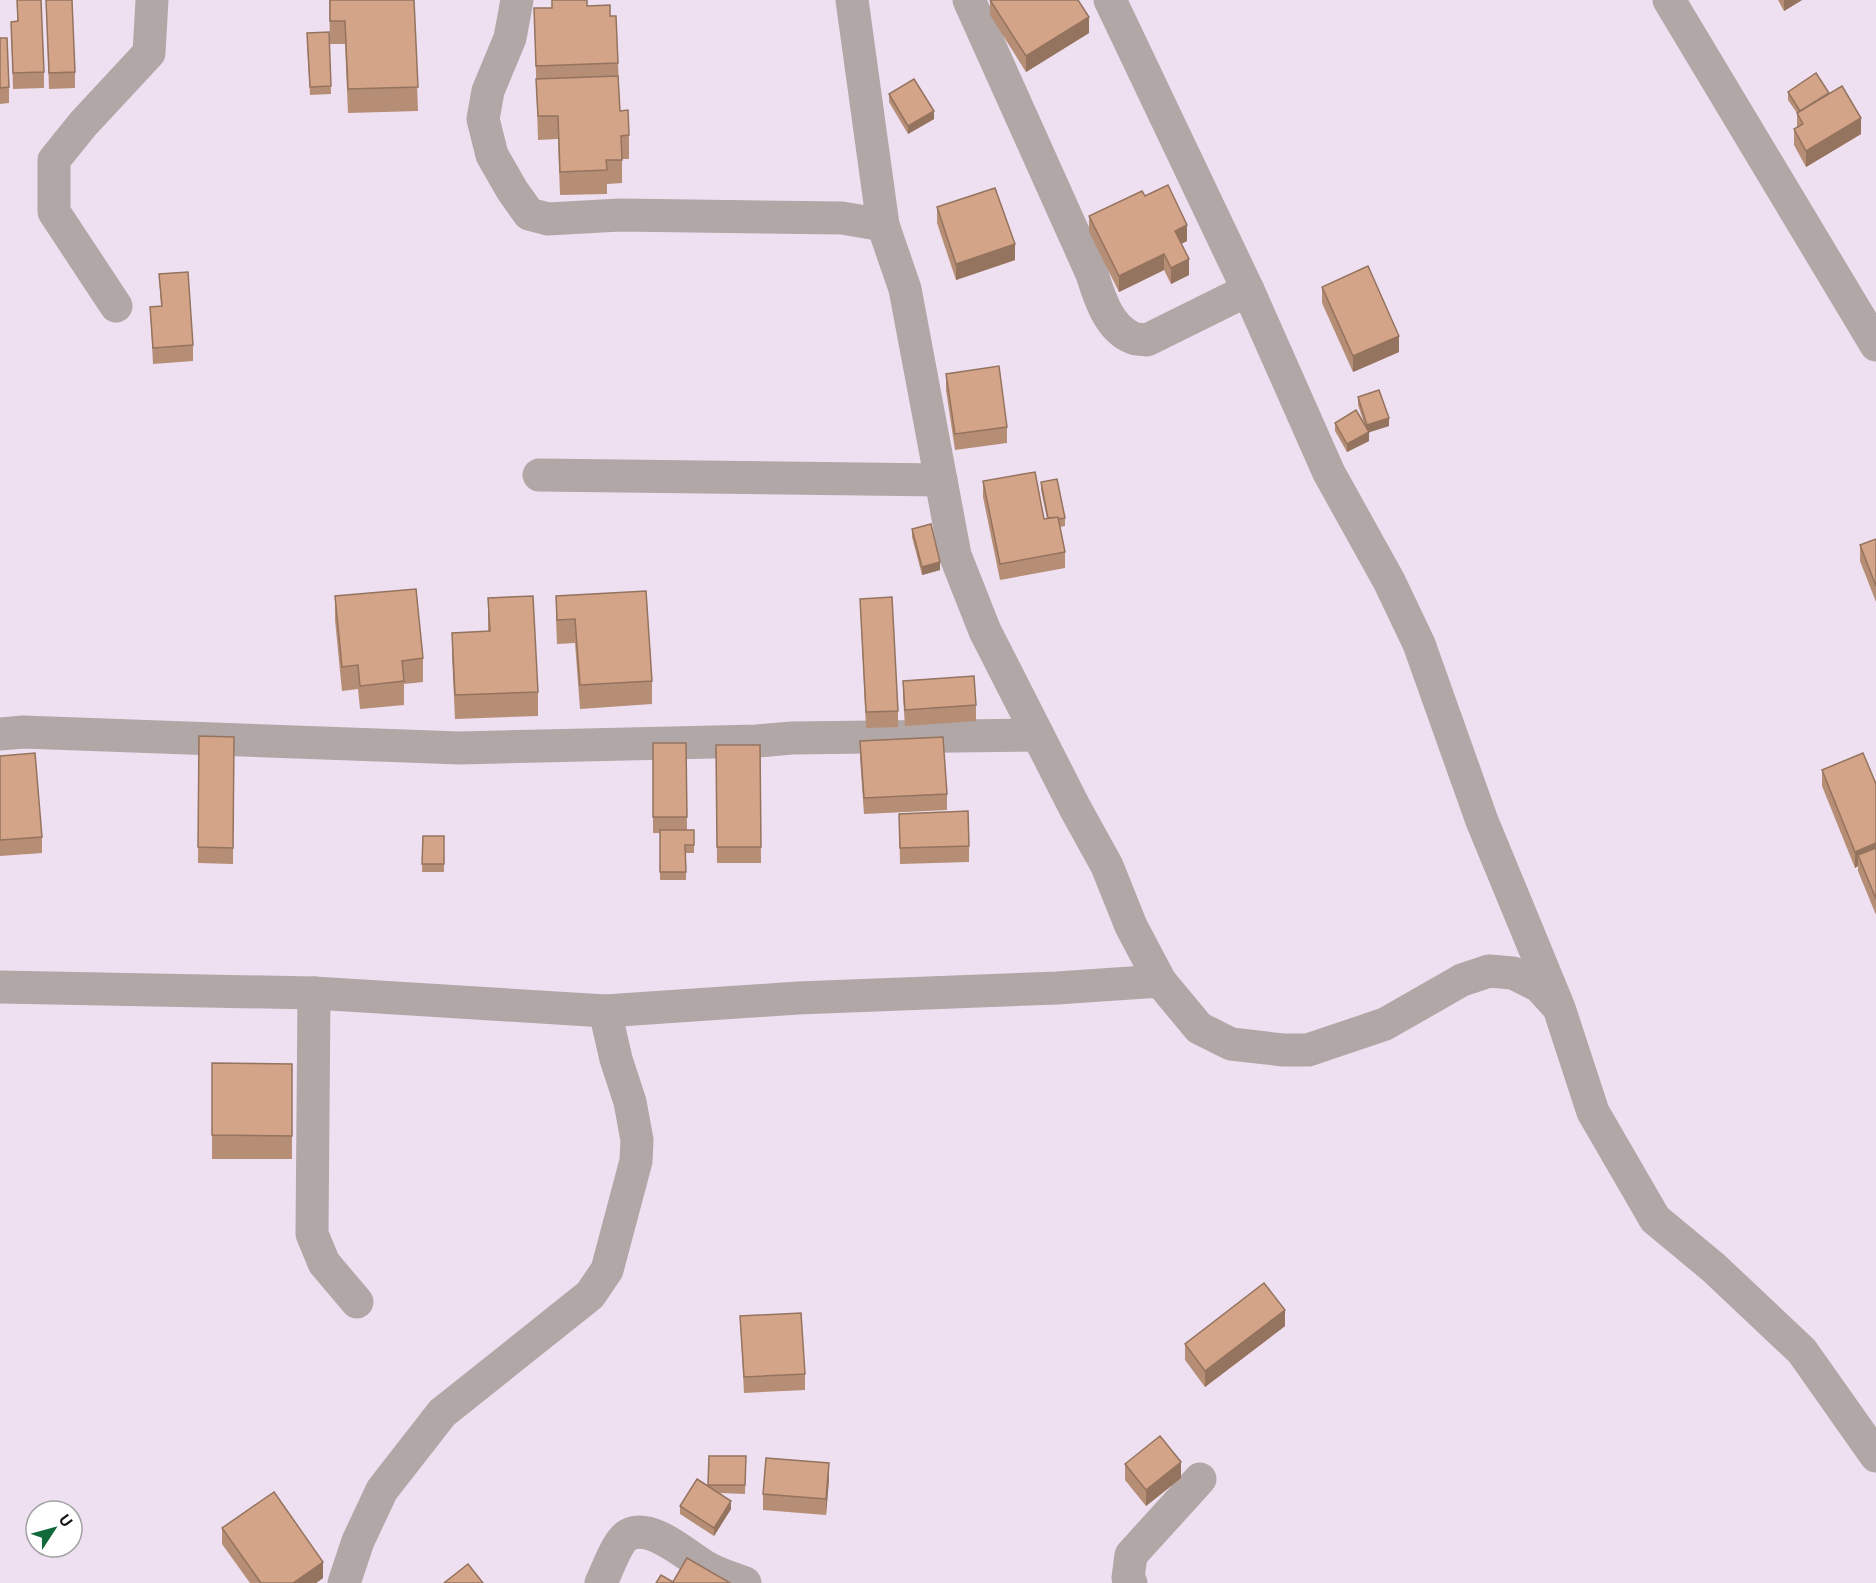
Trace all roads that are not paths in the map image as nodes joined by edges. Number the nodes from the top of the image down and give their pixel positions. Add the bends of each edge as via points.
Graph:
1 (152, 0) edge
2 (517, 0) edge
3 (852, 0) edge
4 (969, 0) edge
5 (1110, 0) edge
6 (1669, 0) edge
7 (883, 225) junction
8 (1248, 290) junction
9 (116, 306) dead end
10 (1876, 345) edge
11 (539, 475) dead end
12 (941, 480) junction
13 (0, 734) edge
14 (1038, 735) junction
15 (1160, 981) junction
16 (0, 987) edge
17 (314, 993) junction
18 (1559, 1008) junction
19 (606, 1011) junction
20 (357, 1302) dead end
21 (1876, 1456) edge
22 (1200, 1479) dead end
23 (344, 1583) edge
24 (601, 1583) edge
25 (745, 1583) edge
26 (1131, 1583) edge

1 - 9 street via 149,53 54,160 54,212
2 - 7 street via 510,38 488,91 483,119 492,155 529,213 548,219 620,215 842,218
3 - 7 street
4 - 8 street via 1099,296 1119,328 1133,338 1147,340
5 - 8 street
6 - 10 street
7 - 12 street via 904,289
8 - 18 street via 1329,473 1419,644 1482,821
11 - 12 street
12 - 14 street via 955,555 974,606
13 - 14 street via 460,748
14 - 15 street via 1107,866 1131,926
15 - 18 street via 1199,1028 1231,1044 1283,1050 1308,1050 1385,1024 1462,980 1489,971 1513,973 1539,986
15 - 19 street
16 - 17 street
17 - 19 street
17 - 20 street via 312,1234 324,1263
18 - 21 street via 1593,1112 1655,1219 1802,1351
19 - 23 street via 637,1140 636,1161 607,1270 590,1295 442,1413 382,1490
22 - 26 street via 1131,1555
24 - 25 street via 620,1543 627,1535 638,1532 666,1539 707,1568

